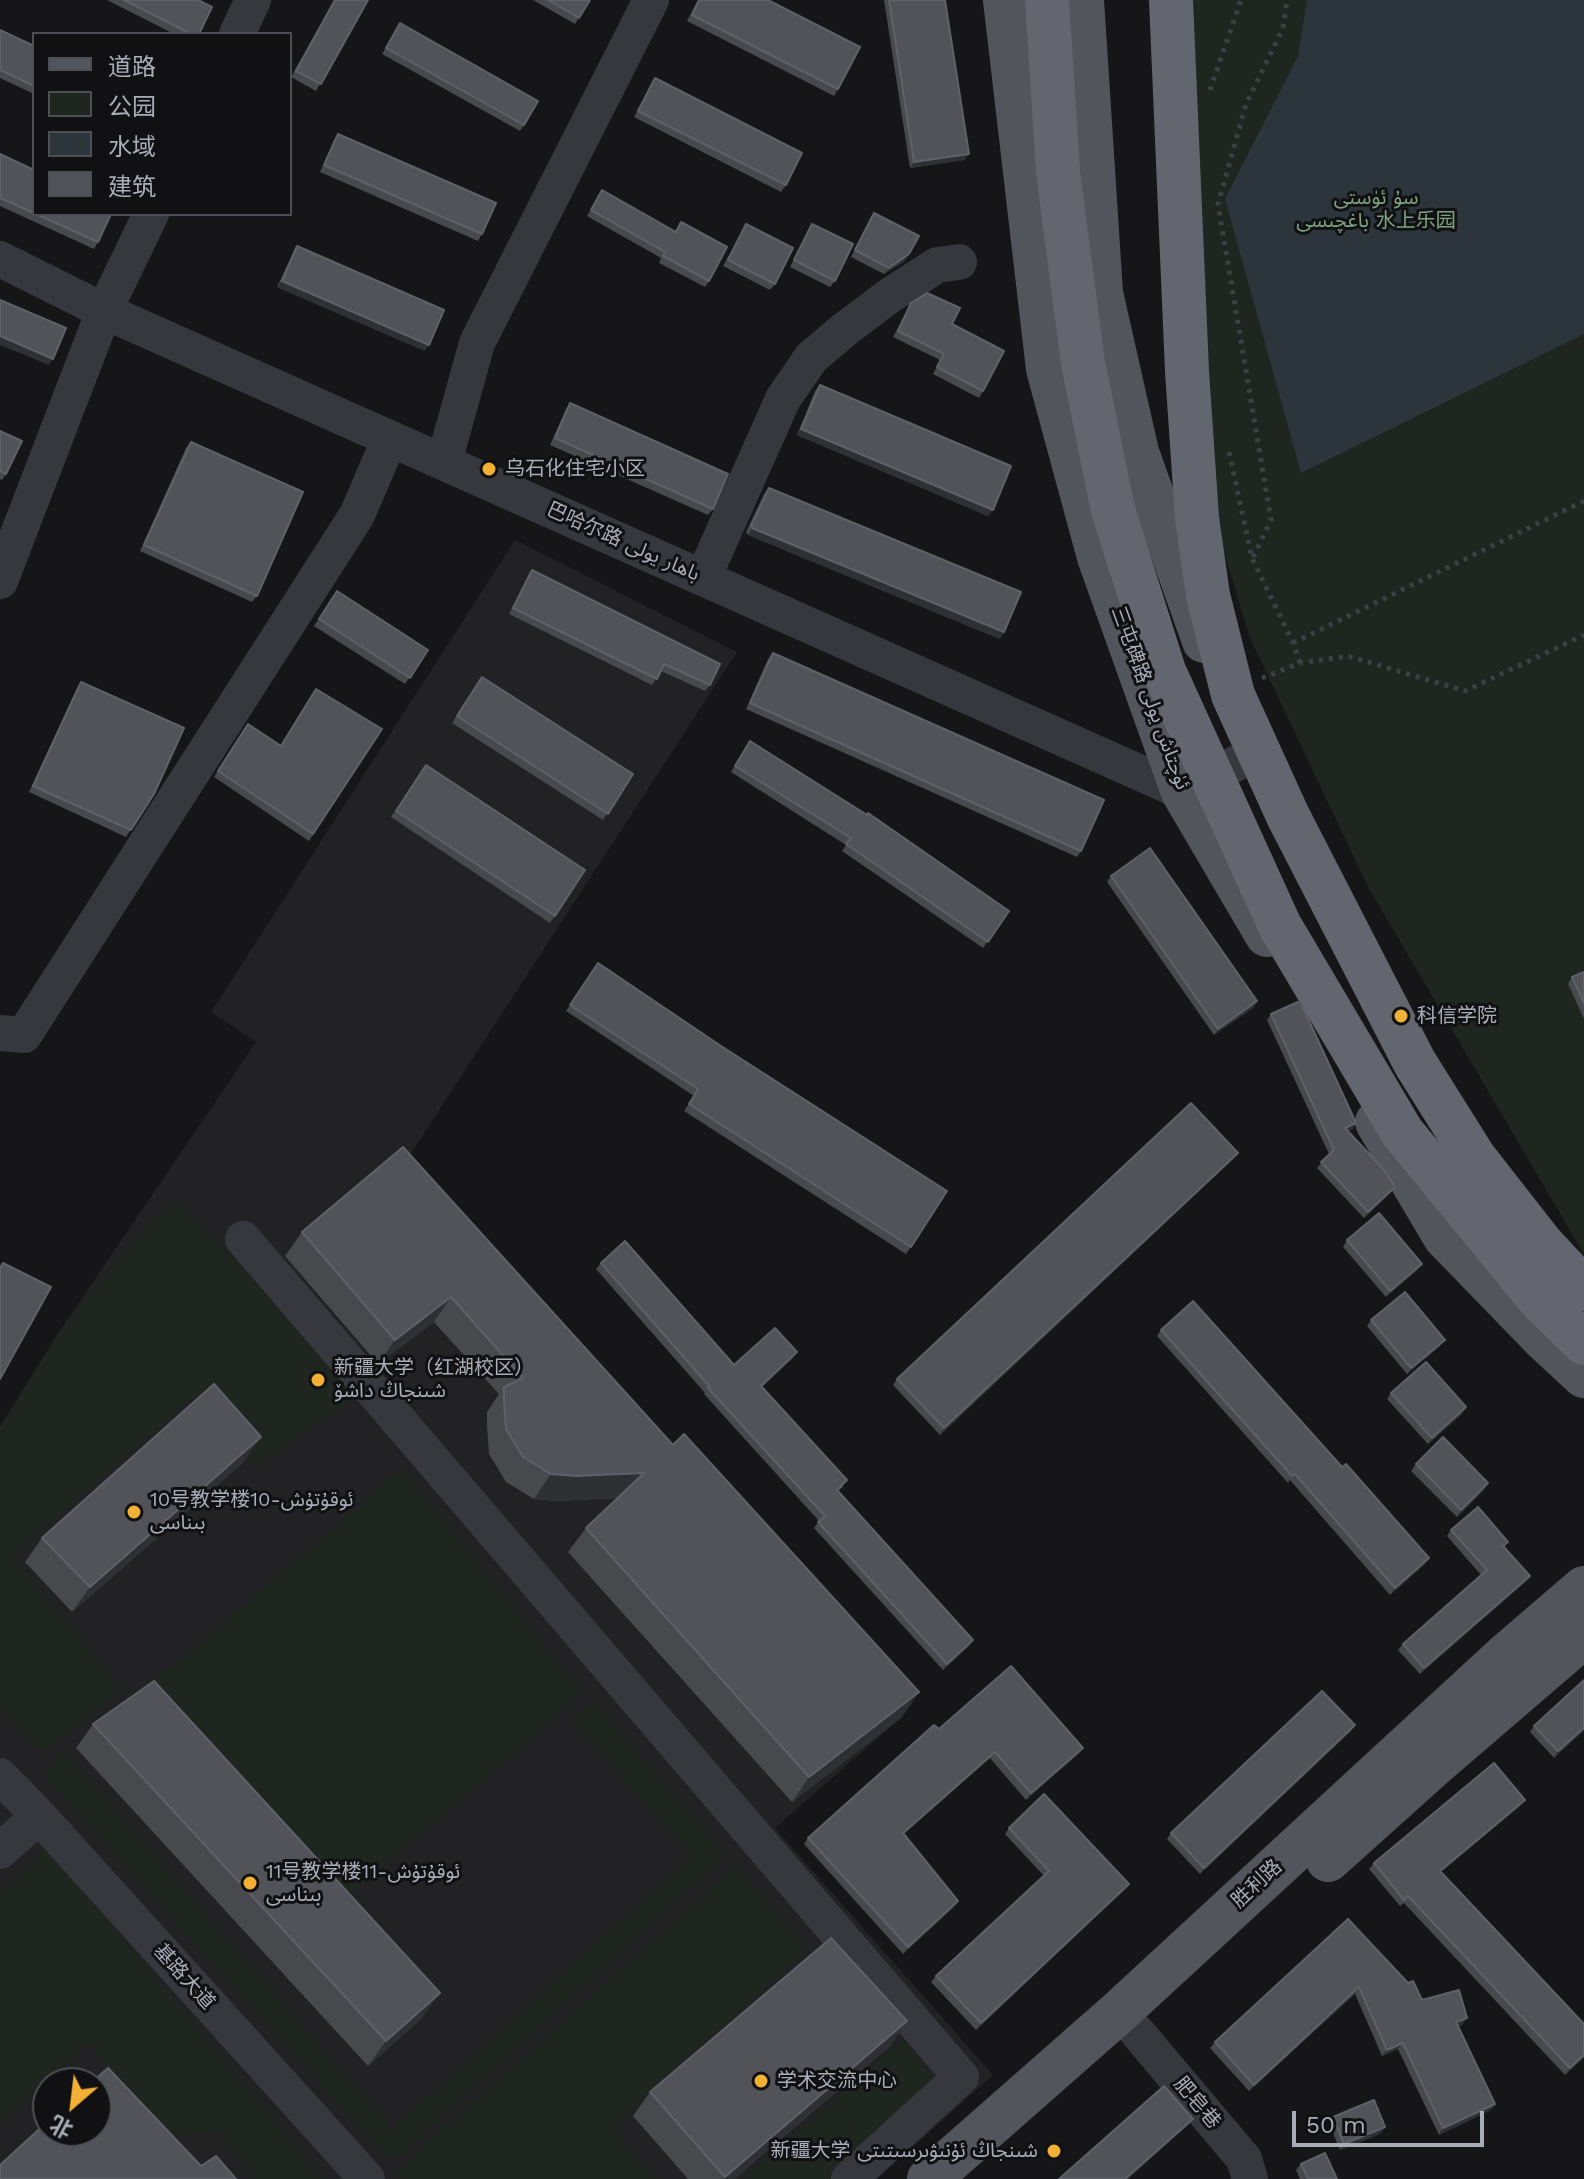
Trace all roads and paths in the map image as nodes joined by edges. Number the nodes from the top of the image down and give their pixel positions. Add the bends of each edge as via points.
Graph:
1 (253, 0) edge
2 (651, 0) edge
3 (1005, 0) edge
4 (1047, 0) edge
5 (1082, 0) edge
6 (1171, 0) edge
7 (1241, 0) edge
8 (1287, 0) edge
9 (238, 32) edge
10 (1206, 102) dead end
11 (150, 216) edge
12 (0, 259) edge
13 (959, 262) dead end
14 (104, 311) junction
15 (390, 438) junction
16 (1229, 449) dead end
17 (444, 462) junction
18 (1584, 501) edge
19 (1252, 558) junction
20 (703, 578) junction
21 (0, 581) edge
22 (1584, 635) edge
23 (1293, 643) junction
24 (1300, 663) junction
25 (1257, 680) dead end
26 (1246, 758) junction
27 (1183, 792) junction
28 (0, 1033) edge
29 (243, 1239) dead end
30 (1584, 1289) edge
31 (1584, 1312) edge
32 (1584, 1343) edge
33 (1584, 1376) edge
34 (1584, 1588) edge
35 (1584, 1636) edge
36 (0, 1776) edge
37 (39, 1816) junction
38 (0, 1851) edge
39 (1137, 2032) junction
40 (367, 2179) edge
41 (849, 2179) edge
42 (929, 2179) edge
43 (971, 2179) edge
44 (1250, 2179) edge

1 - 9 street
2 - 17 street via 477,343
3 - 27 main road, 三屯碑路 ئۈچتاش يولى via 1048,369 1099,557
4 - 32 highway, bridge via 1058,172 1083,363 1113,510 1164,671 1280,926 1402,1132 1541,1301
5 - 26 main road via 1101,293 1137,452
6 - 30 highway via 1197,518 1208,595 1233,695 1288,816 1415,1063 1474,1157
7 - 10 path
8 - 19 path via 1283,28 1246,104 1218,204 1271,520
11 - 14 street
12 - 14 street, 巴哈尔路 باھار يولى
13 - 20 street via 937,265 889,296 811,358 783,399
14 - 15 street, 巴哈尔路 باھار يولى
14 - 21 street
15 - 17 street, 巴哈尔路 باھار يولى
15 - 28 street via 357,515 24,1035
16 - 19 path
17 - 20 street, 巴哈尔路 باھار يولى
18 - 23 path
19 - 23 path
20 - 27 street, 巴哈尔路 باھار يولى
22 - 24 path via 1465,691 1348,656
23 - 24 path
24 - 25 path
26 - 27 street
26 - 31 main road via 1382,1032 1471,1196
27 - 33 main road, 三屯碑路 ئۈچتاش يولى via 1445,1237
29 - 41 street via 961,2077
34 - 42 main road, 胜利路
35 - 39 main road, 胜利路
36 - 37 street, 基路大道
37 - 38 street
37 - 40 street, 基路大道
39 - 43 main road, 胜利路
39 - 44 street, 肥皂巷 via 1244,2159

